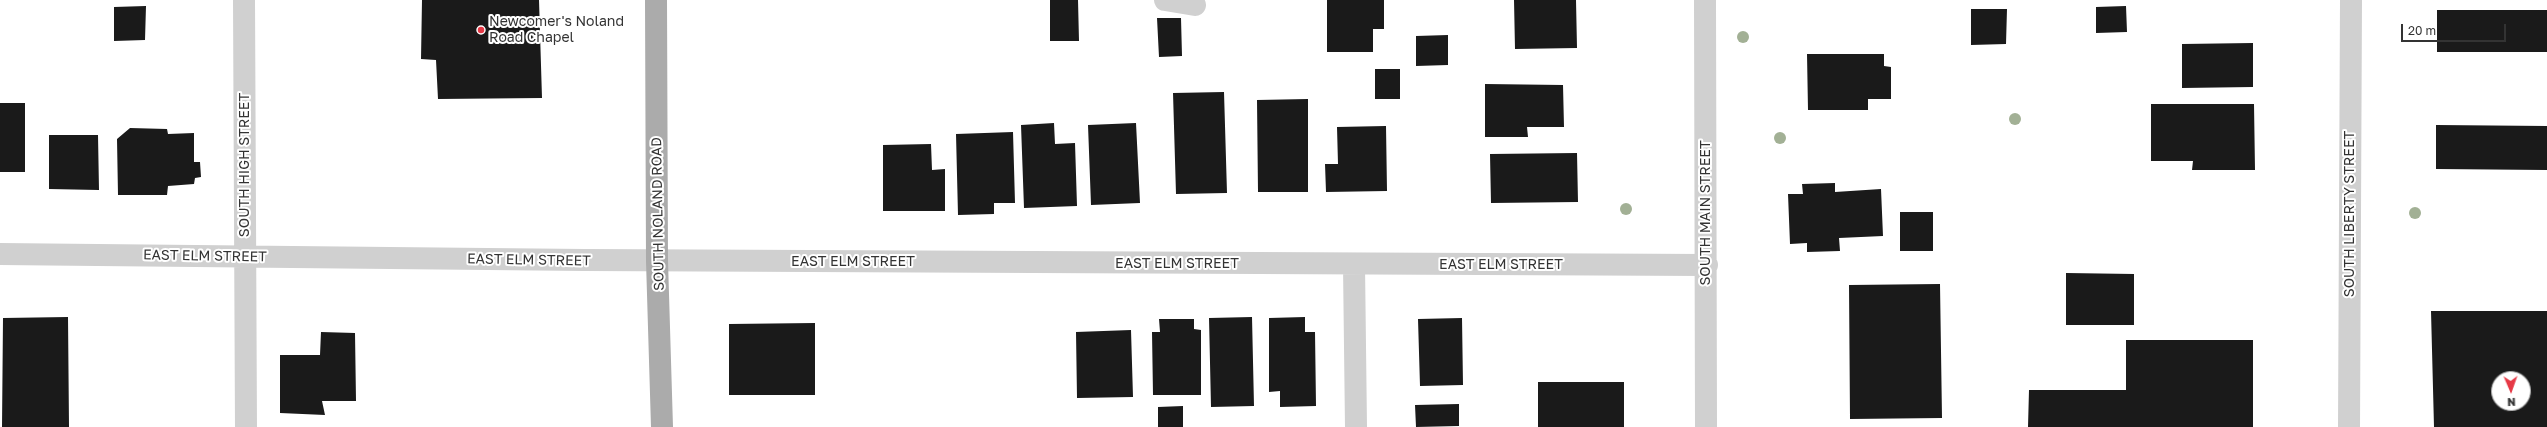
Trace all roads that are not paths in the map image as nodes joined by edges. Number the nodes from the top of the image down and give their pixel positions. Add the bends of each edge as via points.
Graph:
1 (244, 0) edge
2 (656, 0) edge
3 (1165, 0) edge
4 (1705, 0) edge
5 (2352, 0) edge
6 (1195, 6) dead end
7 (0, 254) edge
8 (246, 257) junction
9 (658, 261) junction
10 (1354, 264) junction
11 (1707, 265) junction
12 (246, 427) edge
13 (662, 427) edge
14 (1356, 427) edge
15 (1706, 427) edge
16 (2349, 427) edge

1 - 8 street, SOUTH HIGH STREET
2 - 9 main road, SOUTH NOLAND ROAD
3 - 6 street
4 - 11 street, SOUTH MAIN STREET
5 - 16 street, SOUTH LIBERTY STREET
7 - 8 street, EAST ELM STREET
8 - 9 street, EAST ELM STREET
8 - 12 street, SOUTH HIGH STREET
9 - 10 street, EAST ELM STREET
9 - 13 main road, SOUTH NOLAND ROAD
10 - 11 street, EAST ELM STREET
10 - 14 street
11 - 15 street, SOUTH MAIN STREET

